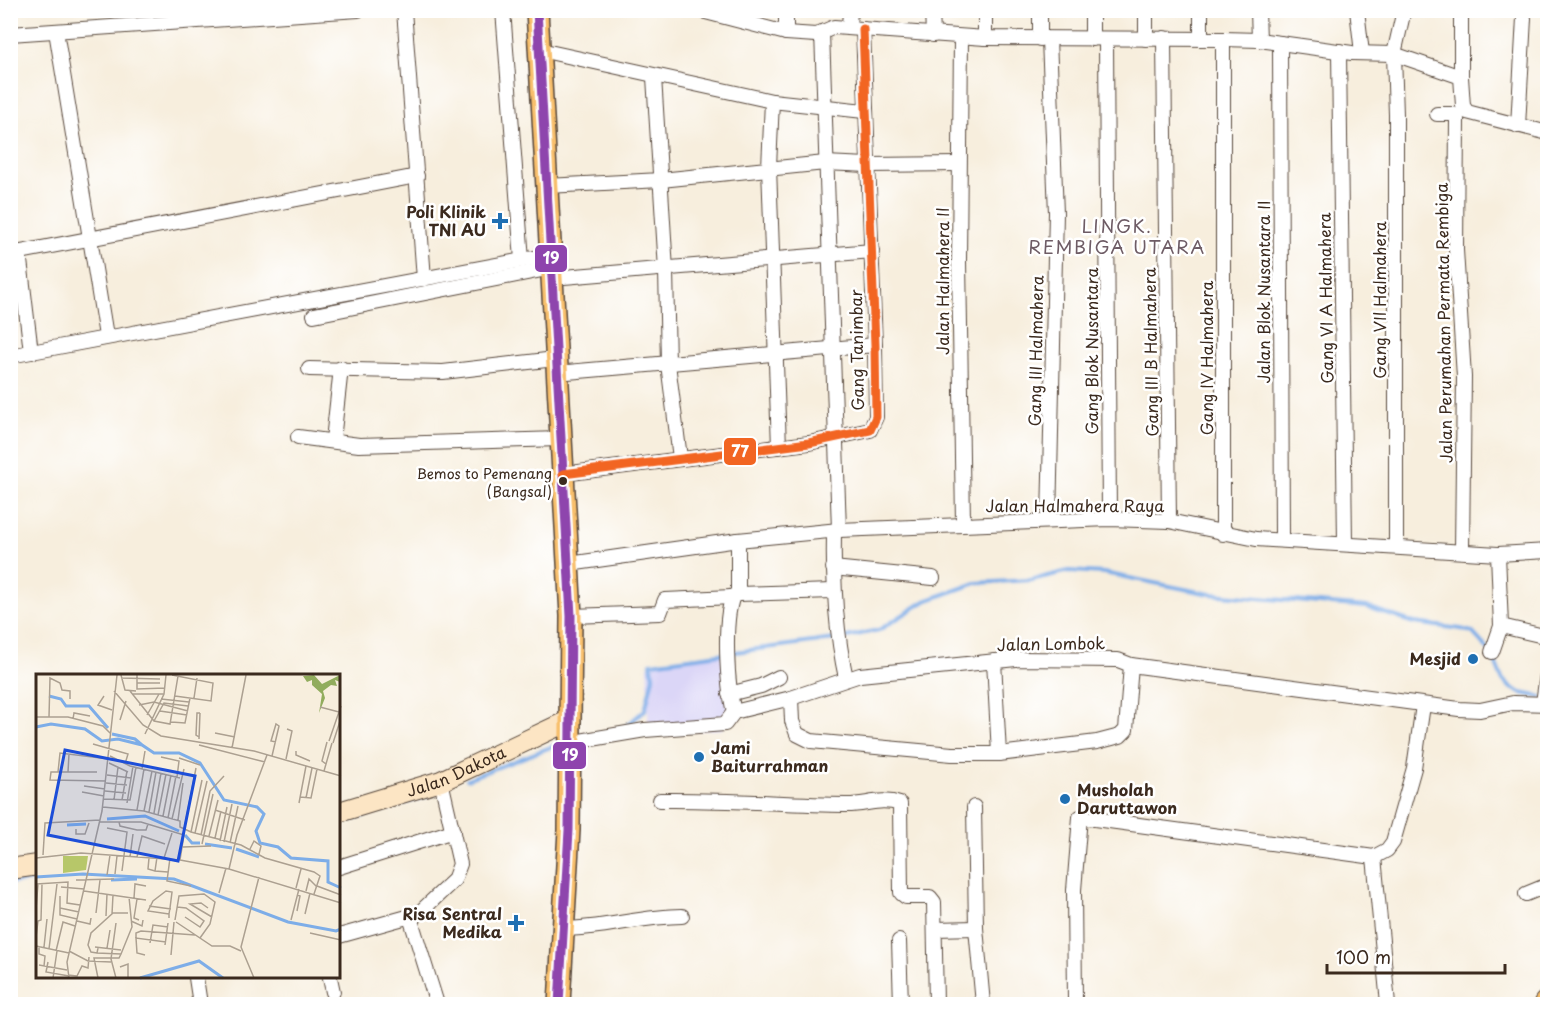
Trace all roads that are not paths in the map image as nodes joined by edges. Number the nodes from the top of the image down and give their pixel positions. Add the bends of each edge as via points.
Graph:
1 (358, 10) edge
2 (404, 10) edge
3 (504, 10) edge
4 (537, 10) edge
5 (698, 10) edge
6 (786, 10) edge
7 (850, 10) edge
8 (932, 10) edge
9 (985, 10) edge
10 (1040, 10) edge
11 (1092, 10) edge
12 (1146, 10) edge
13 (1201, 10) edge
14 (1258, 10) edge
15 (1357, 10) edge
16 (1404, 10) edge
17 (1461, 10) edge
18 (732, 15) edge
19 (1524, 18) dead end
20 (856, 28) junction
21 (56, 31) junction
22 (822, 32) junction
23 (786, 33) junction
24 (10, 34) edge
25 (933, 35) junction
26 (961, 38) junction
27 (985, 38) junction
28 (1164, 38) junction
29 (1045, 39) junction
30 (1099, 39) junction
31 (1146, 39) junction
32 (1201, 39) junction
33 (1224, 39) junction
34 (1259, 40) junction
35 (1280, 43) junction
36 (540, 50) junction
37 (1339, 51) junction
38 (1362, 53) junction
39 (1394, 54) junction
40 (654, 77) junction
41 (1461, 77) junction
42 (772, 101) junction
43 (823, 108) junction
44 (864, 111) junction
45 (1437, 114) dead end
46 (1518, 126) junction
47 (1548, 133) edge
48 (825, 163) junction
49 (959, 164) junction
50 (868, 165) junction
51 (769, 167) junction
52 (417, 176) junction
53 (662, 180) junction
54 (547, 186) junction
55 (90, 240) junction
56 (872, 251) junction
57 (15, 253) edge
58 (828, 253) junction
59 (772, 258) junction
60 (522, 260) junction
61 (552, 267) junction
62 (666, 270) junction
63 (424, 279) junction
64 (314, 315) dead end
65 (106, 336) junction
66 (875, 345) junction
67 (833, 347) junction
68 (32, 352) junction
69 (774, 353) junction
70 (10, 356) edge
71 (668, 364) junction
72 (555, 366) junction
73 (341, 368) junction
74 (309, 369) dead end
75 (298, 437) dead end
76 (560, 439) junction
77 (835, 439) junction
78 (333, 440) junction
79 (779, 447) junction
80 (680, 458) junction
81 (563, 474) junction
82 (1109, 519) junction
83 (1049, 520) junction
84 (1170, 521) junction
85 (963, 524) junction
86 (836, 530) junction
87 (1223, 534) junction
88 (738, 540) junction
89 (1282, 540) junction
90 (1345, 544) junction
91 (1396, 546) junction
92 (1462, 550) junction
93 (1548, 551) edge
94 (1498, 554) junction
95 (569, 564) junction
96 (833, 568) junction
97 (933, 578) dead end
98 (833, 591) junction
99 (735, 596) junction
100 (571, 616) junction
101 (1501, 626) junction
102 (1548, 637) edge
103 (1492, 652) dead end
104 (994, 661) junction
105 (1131, 664) junction
106 (1548, 667) edge
107 (779, 677) dead end
108 (846, 678) junction
109 (729, 694) junction
110 (791, 698) junction
111 (1544, 700) edge
112 (1424, 705) junction
113 (734, 712) junction
114 (568, 731) junction
115 (999, 754) junction
116 (442, 786) junction
117 (660, 800) dead end
118 (974, 807) dead end
119 (340, 812) edge
120 (453, 831) junction
121 (1374, 856) junction
122 (36, 865) edge
123 (340, 867) edge
124 (10, 869) edge
125 (1548, 885) edge
126 (1526, 894) dead end
127 (682, 916) dead end
128 (410, 917) junction
129 (976, 928) junction
130 (563, 929) junction
131 (935, 929) junction
132 (340, 936) edge
133 (899, 941) dead end
134 (196, 979) edge
135 (330, 979) edge
136 (333, 992) dead end
137 (200, 1005) edge
138 (437, 1005) edge
139 (559, 1005) edge
140 (901, 1005) edge
141 (936, 1005) edge
142 (983, 1005) edge
143 (1075, 1005) edge
144 (1388, 1005) edge

1 - 21 street
2 - 52 street
3 - 60 street
4 - 36 main road
5 - 18 street
6 - 23 street
7 - 20 street, Gang Tanimbar
8 - 25 street
9 - 27 street
10 - 29 street, Gang III Halmahera
11 - 30 street, Gang Blok Nusantara
12 - 31 street
13 - 32 street
14 - 34 street
15 - 38 street
16 - 39 street, Gang VII Halmahera
17 - 41 street
18 - 23 street
19 - 46 street
20 - 22 street via 829,27
20 - 25 street
20 - 44 street, Gang Tanimbar
21 - 24 street
21 - 55 street
22 - 23 street
22 - 43 street
25 - 26 street
26 - 27 street
26 - 49 street, Jalan Halmahera II
27 - 29 street
28 - 31 street
28 - 32 street
28 - 84 street, Gang III B Halmahera
29 - 30 street
29 - 83 street, Gang III Halmahera via 1056,213
30 - 31 street
30 - 82 street, Gang Blok Nusantara
32 - 33 street
33 - 34 street
33 - 87 street, Gang IV Halmahera
34 - 35 street
35 - 37 street
35 - 89 street, Jalan Blok Nusantara II
36 - 40 street
36 - 54 main road
37 - 38 street
37 - 90 street, Gang VI A Halmahera
38 - 39 street
39 - 41 street
39 - 91 street, Gang VII Halmahera
40 - 42 street
40 - 53 street
41 - 46 street via 1467,112
42 - 43 street
42 - 51 street
43 - 44 street
43 - 48 street
44 - 50 street, Gang Tanimbar
45 - 92 street, Jalan Perumahan Permata Rembiga via 1453,114 1457,119 1456,250 1464,377
46 - 47 street
48 - 50 street
48 - 51 street
48 - 58 street
49 - 50 street
49 - 85 street, Jalan Halmahera II
50 - 56 street, Gang Tanimbar
51 - 53 street
51 - 59 street
52 - 55 street
52 - 63 street
53 - 54 street
53 - 62 street
54 - 61 main road
55 - 57 street
55 - 65 street
56 - 58 street
56 - 66 street, Gang Tanimbar
57 - 68 street
58 - 59 street
58 - 67 street
59 - 62 street
59 - 69 street
60 - 61 street
60 - 63 street
61 - 62 street
61 - 64 street
61 - 72 main road
62 - 71 street
63 - 65 street
65 - 68 street
66 - 67 street
66 - 77 street, Gang Tanimbar via 876,417 870,430
67 - 69 street
67 - 77 street
68 - 70 street
69 - 71 street
69 - 79 street
71 - 72 street
71 - 80 street
72 - 73 street via 443,372
72 - 76 main road
73 - 74 street
73 - 78 street
75 - 78 street
76 - 78 street via 359,445
76 - 81 main road
77 - 79 street, Gang Tanimbar
77 - 86 street
79 - 80 street, Gang Tanimbar
80 - 81 street, Gang Tanimbar
81 - 95 main road
82 - 83 street, Jalan Halmahera Raya
82 - 84 street, Jalan Halmahera Raya
83 - 85 street, Jalan Halmahera Raya
84 - 87 street, Jalan Halmahera Raya
85 - 86 street, Jalan Halmahera Raya
86 - 88 street, Jalan Halmahera Raya
86 - 96 street
87 - 89 street, Jalan Halmahera Raya
88 - 95 street, Jalan Halmahera Raya
88 - 99 street
89 - 90 street, Jalan Halmahera Raya
90 - 91 street, Jalan Halmahera Raya
91 - 92 street, Jalan Halmahera Raya
92 - 94 street, Jalan Halmahera Raya
93 - 94 street, Jalan Halmahera Raya
94 - 101 street
95 - 100 main road
96 - 97 street
96 - 98 street
98 - 99 street
98 - 108 street
99 - 100 street via 665,600 660,613
99 - 109 street via 726,669
100 - 114 main road
101 - 102 street
101 - 103 street
104 - 105 street, Jalan Lombok via 1071,658
104 - 108 street, Jalan Lombok
104 - 115 street
105 - 112 street, Jalan Lombok
105 - 115 street via 1126,730 1120,736
106 - 111 street
107 - 109 street via 761,687
108 - 110 street, Jalan Lombok
109 - 113 street
110 - 113 street, Jalan Lombok
110 - 115 street via 797,734 811,741 952,754
111 - 112 street, Jalan Lombok via 1480,710
112 - 121 street via 1414,768 1393,842
113 - 114 street, Jalan Lombok via 730,721 719,725
114 - 116 street, Jalan Dakota
114 - 130 main road via 569,830
116 - 119 street, Jalan Dakota
116 - 120 street
117 - 131 street via 844,805 875,800 898,802 901,893 906,897 934,899
118 - 129 street
120 - 123 street
120 - 128 street via 458,872 449,887
121 - 143 street via 1080,817 1074,890
121 - 144 street
122 - 124 street
125 - 126 street
127 - 130 street
128 - 132 street
128 - 138 street
129 - 131 street
129 - 142 street
130 - 139 main road
131 - 141 street
133 - 140 street
134 - 137 street
135 - 136 street

